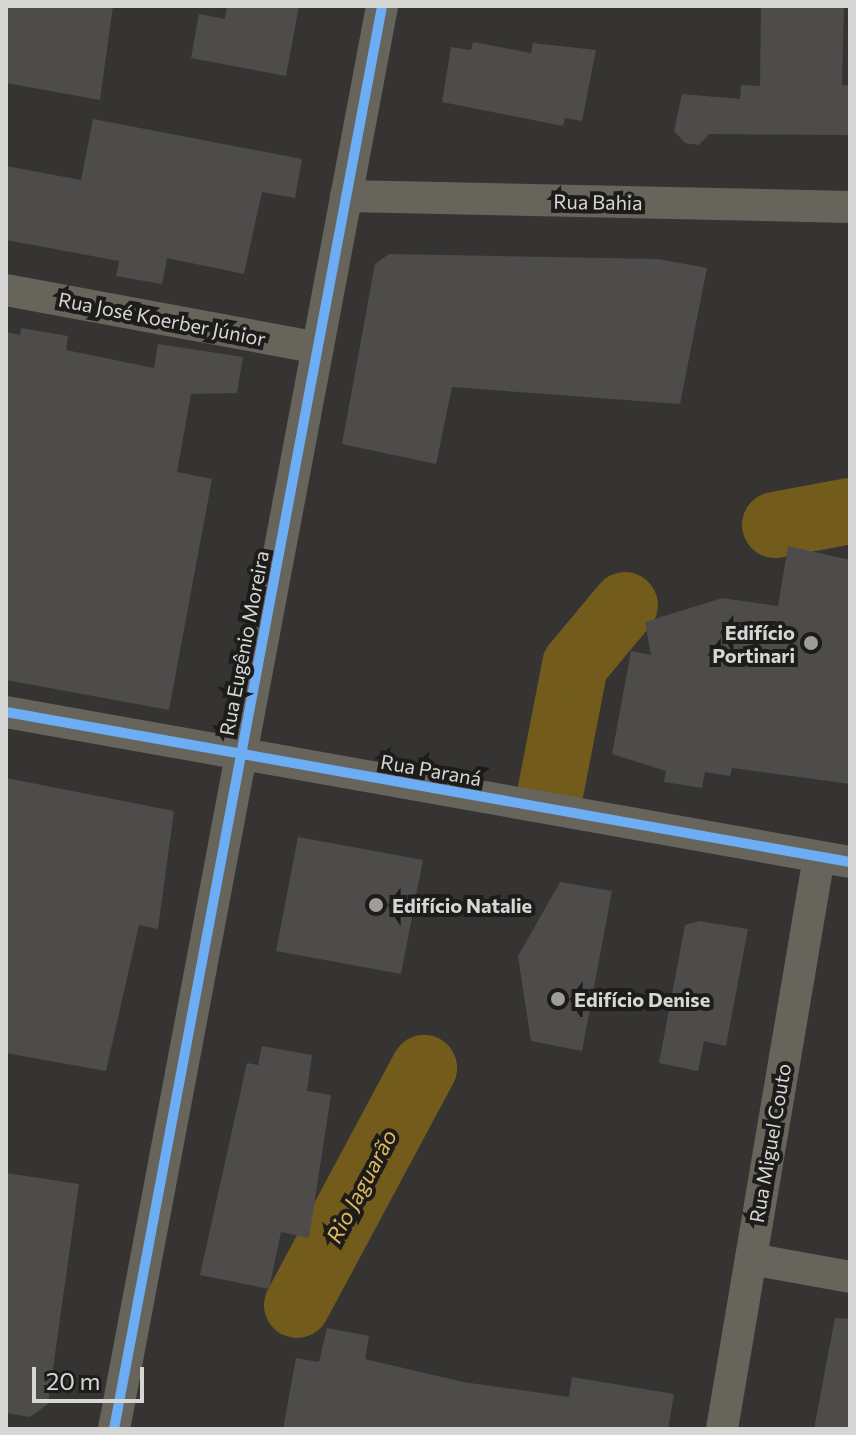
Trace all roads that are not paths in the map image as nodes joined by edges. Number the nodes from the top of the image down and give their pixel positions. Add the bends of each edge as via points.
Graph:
1 (382, 6) edge
2 (346, 196) junction
3 (850, 207) edge
4 (6, 290) edge
5 (318, 348) junction
6 (6, 712) edge
7 (242, 754) junction
8 (834, 860) edge
9 (751, 1259) junction
10 (850, 1277) edge
11 (114, 1429) edge
12 (722, 1429) edge

1 - 2 street, Rua Eugênio Moreira
2 - 3 street, Rua Bahia
2 - 5 street, Rua Eugênio Moreira
4 - 5 street, Rua José Koerber Júnior
5 - 7 street, Rua Eugênio Moreira
6 - 7 street, Rua Paraná
7 - 8 street, Rua Paraná
7 - 11 street, Rua Eugênio Moreira
8 - 9 street, Rua Miguel Couto
9 - 10 street
9 - 12 street, Rua Miguel Couto

